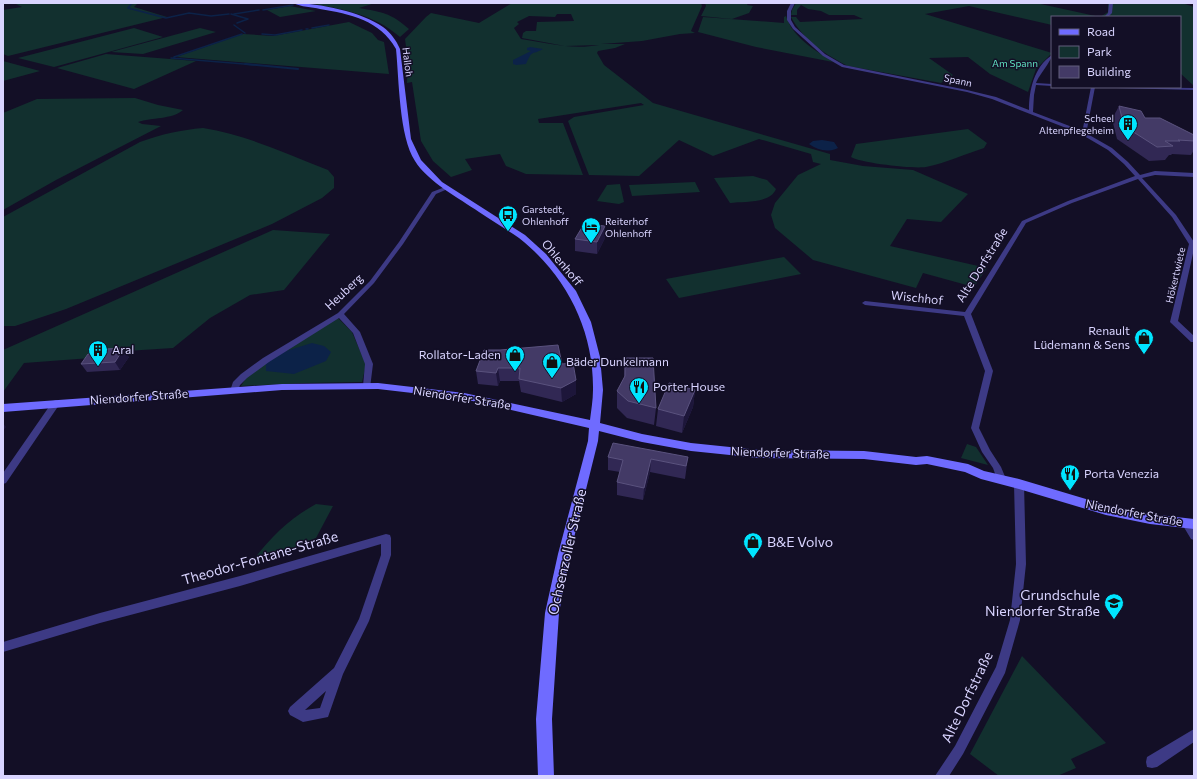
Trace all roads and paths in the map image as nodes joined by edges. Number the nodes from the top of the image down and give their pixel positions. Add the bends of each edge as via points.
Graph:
1 (295, 3) edge
2 (793, 3) edge
3 (1111, 3) edge
4 (1107, 16) edge
5 (1051, 57) edge
6 (1033, 84) junction
7 (1051, 85) edge
8 (1093, 88) edge
9 (1155, 88) edge
10 (1194, 89) edge
11 (1031, 112) junction
12 (1081, 132) junction
13 (423, 168) joint
14 (1194, 175) edge
15 (1138, 177) junction
16 (447, 188) junction
17 (865, 303) dead end
18 (340, 314) junction
19 (967, 314) junction
20 (1194, 340) edge
21 (367, 386) junction
22 (234, 391) junction
23 (56, 403) junction
24 (3, 408) edge
25 (594, 426) junction
26 (3, 480) edge
27 (1001, 480) junction
28 (1019, 484) junction
29 (1191, 524) edge
30 (1194, 536) edge
31 (3, 647) edge
32 (338, 672) dead end
33 (1194, 735) edge
34 (1152, 762) dead end
35 (546, 776) edge
36 (941, 776) edge

1 - 13 main road, Halloh via 359,17 383,28 393,37 398,49 408,139 412,152
2 - 11 street, Spann via 789,11 794,28 824,55 842,66 967,91
3 - 4 street
5 - 6 street via 1039,70
6 - 7 street
6 - 11 street
8 - 12 street via 1085,129
9 - 10 street
11 - 12 street, Spann
12 - 15 street, Spann via 1110,149
13 - 16 main road, Ohlenhoff
14 - 15 street, Alte Dorfstraße via 1155,173
15 - 19 street, Alte Dorfstraße via 1024,222
15 - 20 street, Hökertwiete via 1174,216 1192,244 1174,322
16 - 18 street, Heuberg via 434,193 402,243 372,282
16 - 25 main road, Ohlenhoff via 532,245 572,291 587,322 595,357 598,390
17 - 19 street, Wischhof
18 - 21 street via 356,332 369,364
18 - 22 street, Heuberg via 251,370 239,380
19 - 27 street, Alte Dorfstraße via 989,371 975,428 986,452 997,467
21 - 22 main road, Niendorfer Straße via 282,387
21 - 25 main road, Niendorfer Straße via 464,396
22 - 23 main road, Niendorfer Straße
23 - 24 main road, Niendorfer Straße
23 - 26 street
25 - 27 main road, Niendorfer Straße via 666,443 719,451 864,456 916,461 928,467
25 - 35 main road, Ochsenzoller Straße via 593,441 564,554 552,613 544,719
27 - 28 main road, Niendorfer Straße
28 - 29 main road, Niendorfer Straße via 1106,510
28 - 36 street, Alte Dorfstraße via 1021,564 1016,620 1001,669 959,750
29 - 30 street
31 - 32 street, Theodor-Fontane-Straße via 240,582 386,538 386,555 364,621
33 - 34 street

